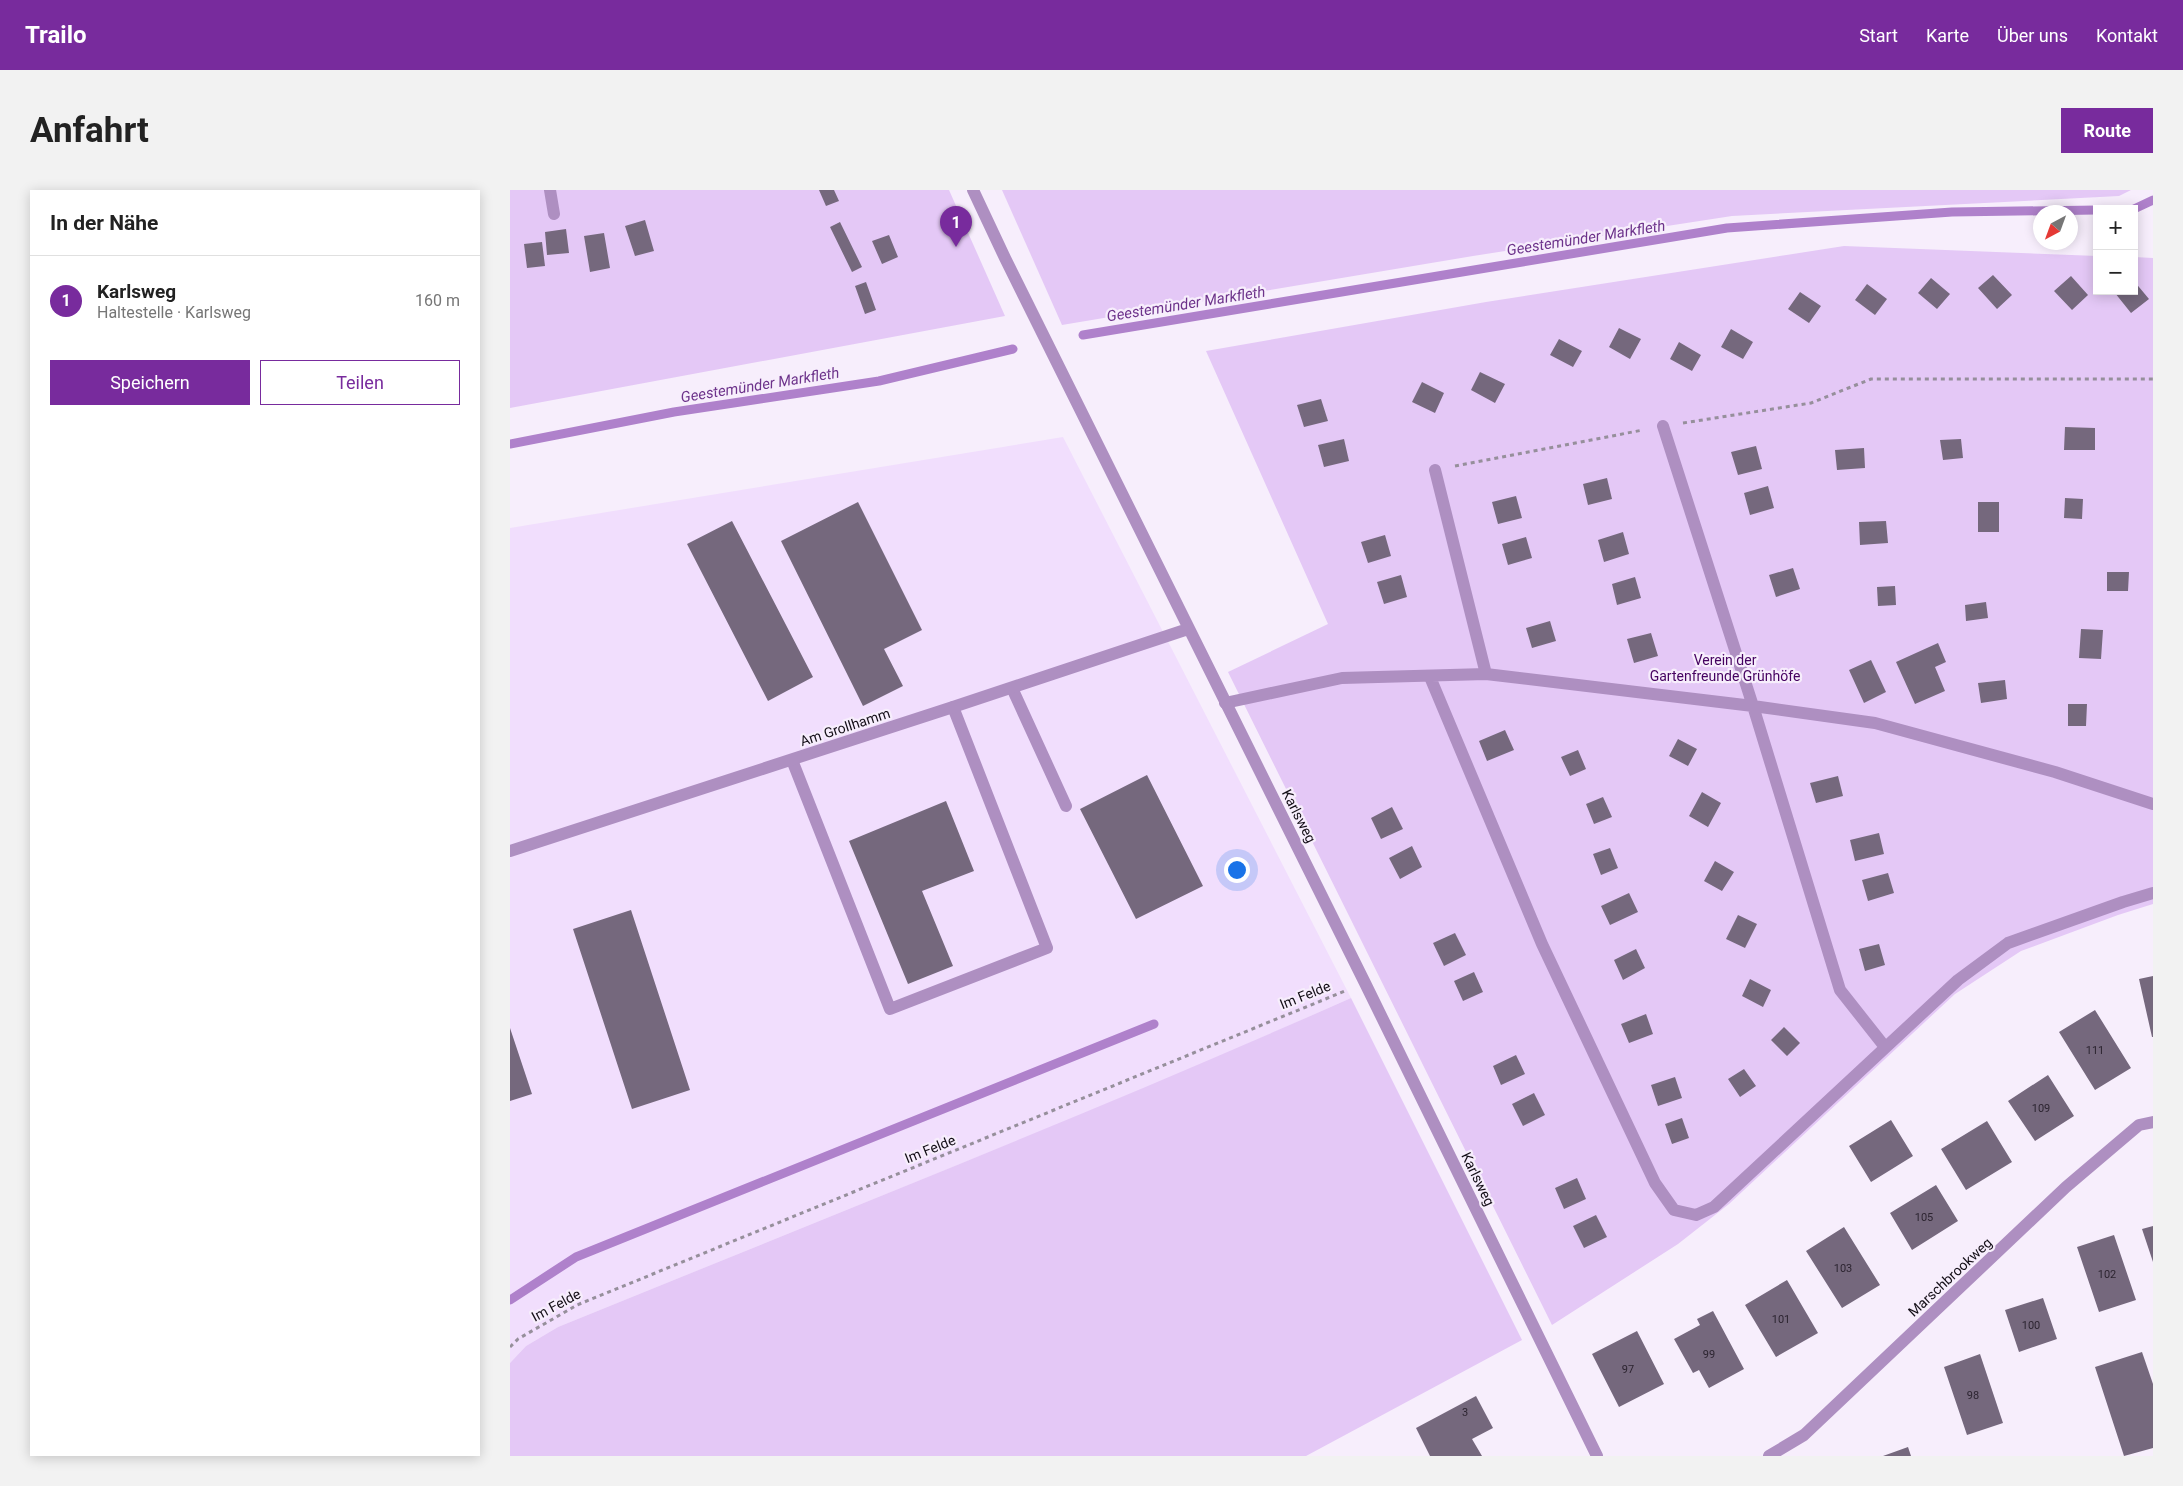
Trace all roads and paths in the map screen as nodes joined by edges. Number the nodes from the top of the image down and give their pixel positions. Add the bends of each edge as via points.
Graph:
1 (550, 190) edge
2 (973, 190) edge
3 (554, 214) dead end
4 (2153, 379) edge
5 (1663, 426) junction
6 (1434, 470) joint
7 (1188, 629) junction
8 (1486, 674) junction
9 (1430, 676) junction
10 (1012, 688) junction
11 (1225, 703) junction
12 (1753, 706) junction
13 (953, 707) junction
14 (792, 760) junction
15 (2153, 804) edge
16 (1066, 806) dead end
17 (510, 851) edge
18 (2153, 893) edge
19 (1365, 983) junction
20 (1885, 1048) junction
21 (2153, 1122) edge
22 (510, 1347) edge
23 (1597, 1456) edge
24 (1769, 1456) edge

1 - 3 street
2 - 7 street, Karlsweg
4 - 5 path via 1871,378 1810,403
5 - 6 path
5 - 12 street
6 - 8 street
7 - 10 street, Am Grollhamm
7 - 11 street, Karlsweg
8 - 9 street
8 - 12 street
9 - 11 street via 1342,678
9 - 20 street via 1542,944 1655,1184 1674,1210 1696,1215 1714,1207
10 - 13 street, Am Grollhamm
10 - 16 street
11 - 19 street, Karlsweg
12 - 15 street via 1875,723 2056,772
12 - 20 street via 1840,990
13 - 14 street, Am Grollhamm
13 - 14 street via 1047,948 890,1009
14 - 17 street, Am Grollhamm
18 - 20 street via 2008,943 1958,980
19 - 22 path, Im Felde via 577,1305 518,1339
19 - 23 street, Karlsweg
21 - 24 street, Marschbrookweg via 2139,1125 2066,1187 1804,1435

